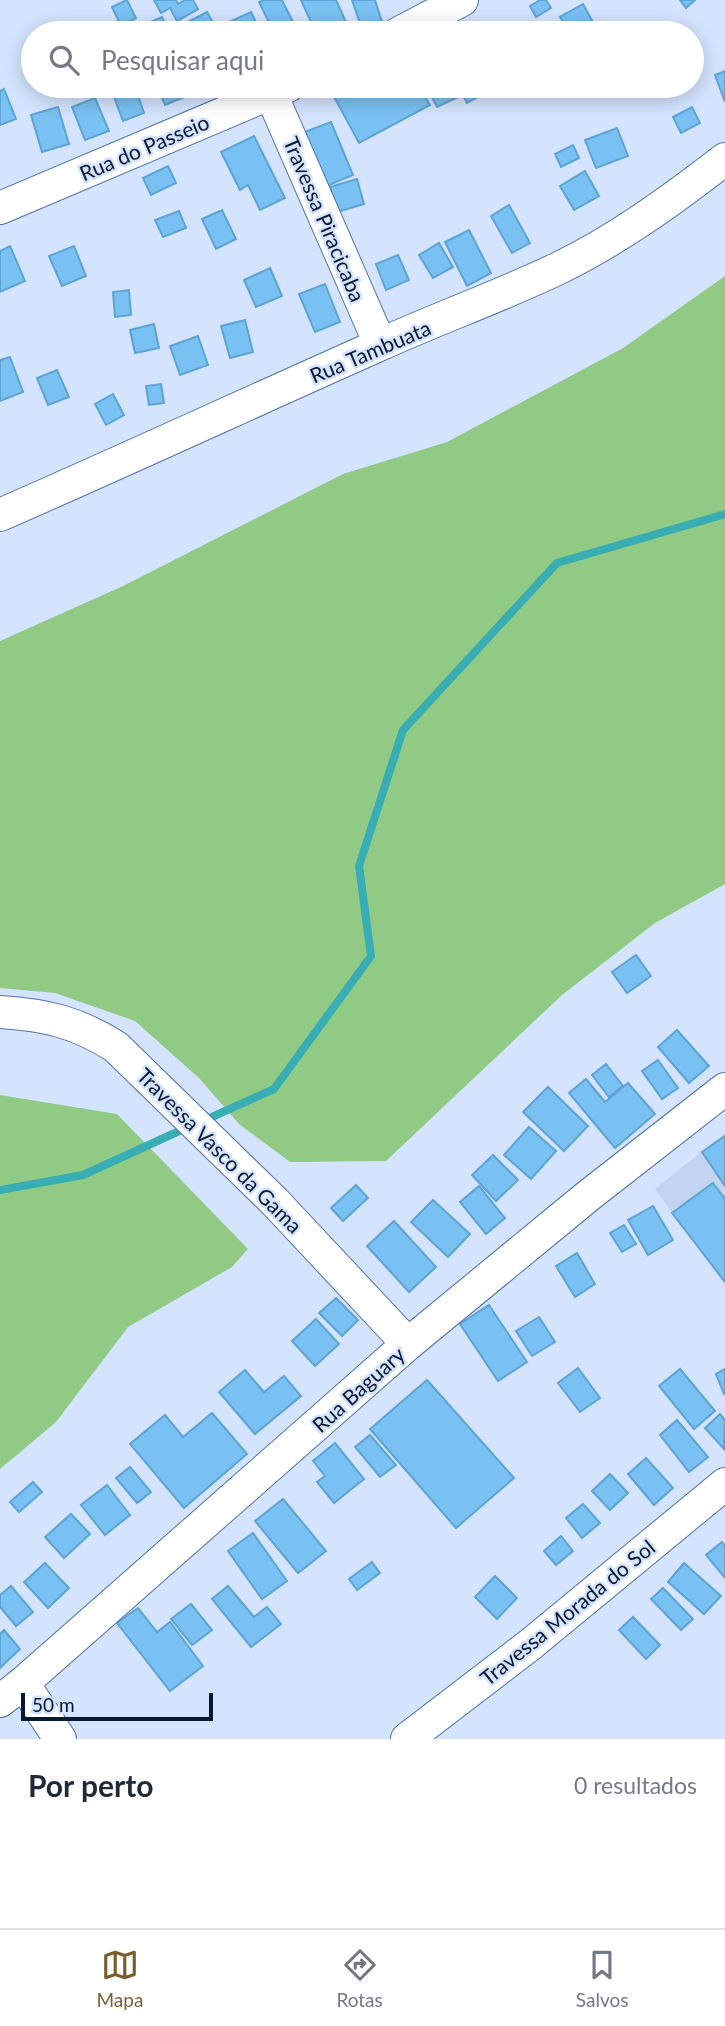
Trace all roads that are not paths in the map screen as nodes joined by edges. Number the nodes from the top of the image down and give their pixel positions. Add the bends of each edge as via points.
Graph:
1 (462, 0) edge
2 (422, 21) edge
3 (261, 98) edge
4 (283, 98) edge
5 (725, 159) edge
6 (0, 208) edge
7 (380, 344) junction
8 (0, 515) edge
9 (0, 1012) edge
10 (725, 1089) edge
11 (408, 1344) junction
12 (725, 1483) edge
13 (12, 1692) edge
14 (60, 1739) edge
15 (407, 1739) edge

1 - 2 street
3 - 6 street, Rua do Passeio
4 - 7 street, Travessa Piracicaba
5 - 7 street, Rua Tambuata via 617,235 559,267
7 - 8 street, Rua Tambuata
9 - 11 street, Travessa Vasco da Gama via 69,1022 116,1047 275,1202
10 - 11 street, Rua Baguary
11 - 13 street, Rua Baguary
12 - 15 street, Travessa Morada do Sol via 531,1644
13 - 14 street

